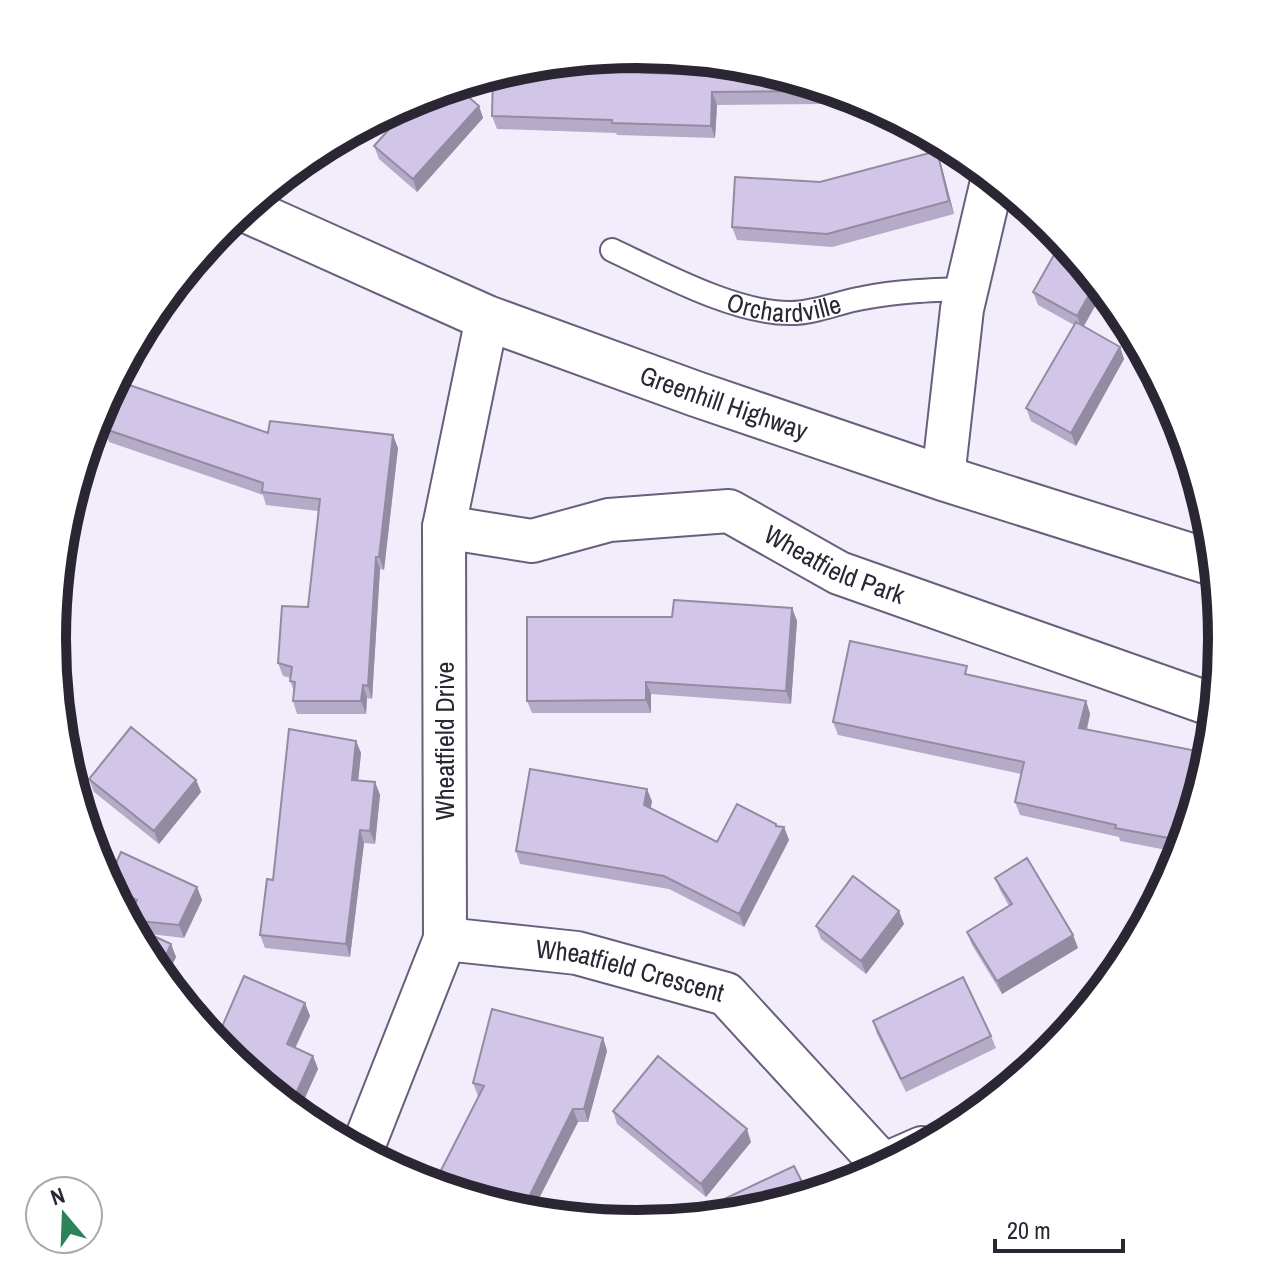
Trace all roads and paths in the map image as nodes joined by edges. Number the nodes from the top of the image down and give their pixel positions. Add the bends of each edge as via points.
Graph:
1 (990, 190) edge
2 (256, 214) edge
3 (612, 250) dead end
4 (967, 289) junction
5 (487, 318) junction
6 (943, 478) junction
7 (444, 527) junction
8 (1203, 560) edge
9 (1205, 702) edge
10 (445, 939) junction
11 (365, 1141) edge
12 (876, 1158) edge

1 - 4 street
2 - 5 main road, Greenhill Highway
3 - 4 lane, Orchardville via 762,311 792,314 907,290
4 - 6 street
5 - 6 main road, Greenhill Highway
5 - 7 street, Wheatfield Drive
6 - 8 main road, Greenhill Highway
7 - 9 street, Wheatfield Park via 532,541 609,520 729,511 839,573
7 - 10 street, Wheatfield Drive
10 - 11 street, Wheatfield Drive
10 - 12 street, Wheatfield Crescent via 577,953 726,994

